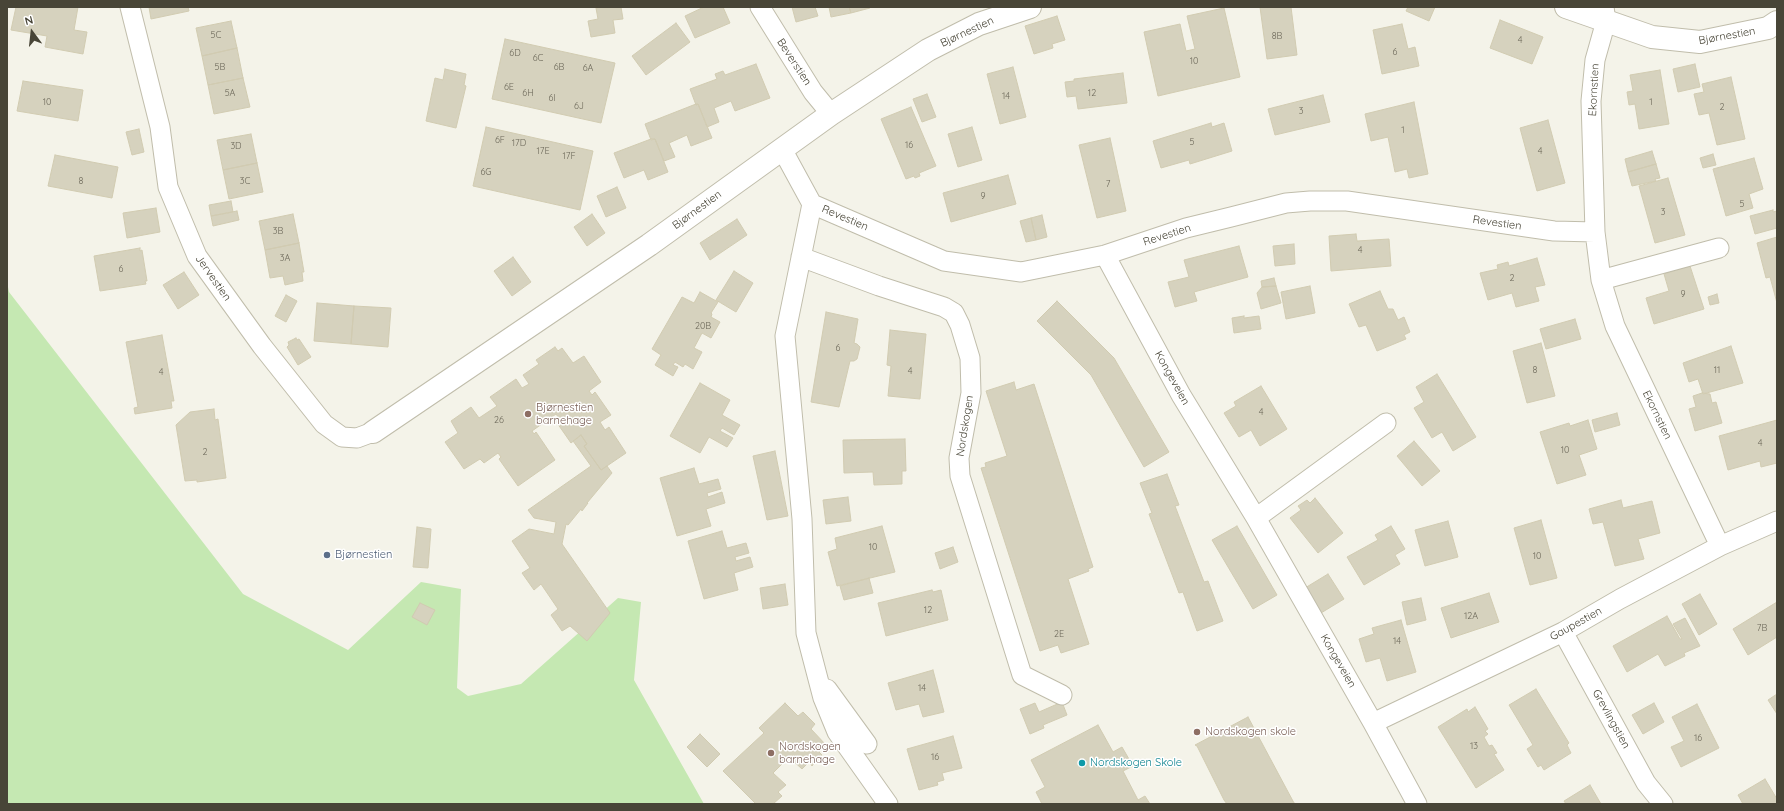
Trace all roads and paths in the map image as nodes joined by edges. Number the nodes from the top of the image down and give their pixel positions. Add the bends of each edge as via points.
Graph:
1 (130, 7) edge
2 (760, 7) edge
3 (1030, 7) edge
4 (1566, 7) edge
5 (1605, 14) edge
6 (1777, 22) edge
7 (831, 114) junction
8 (782, 149) junction
9 (812, 204) junction
10 (1596, 232) junction
11 (1719, 248) dead end
12 (1105, 255) junction
13 (801, 257) junction
14 (1601, 280) junction
15 (1386, 423) dead end
16 (373, 432) joint
17 (1256, 518) junction
18 (1777, 521) edge
19 (1720, 546) junction
20 (1563, 632) junction
21 (817, 675) junction
22 (1062, 695) dead end
23 (1373, 723) junction
24 (868, 744) dead end
25 (888, 804) edge
26 (1417, 804) edge
27 (1663, 804) edge

1 - 16 street, Jervestien via 160,127 168,187 197,256 262,346 324,424 342,437 357,438
2 - 7 street, Beverstien via 809,85
3 - 7 street, Bjørnestien via 979,24 928,50
4 - 5 street, Bjørnestien
5 - 6 street, Bjørnestien via 1652,37 1700,42 1768,28
5 - 10 street, Ekornstien via 1595,60 1591,101
7 - 8 street, Bjørnestien
8 - 9 street, Revestien
8 - 16 street, Bjørnestien via 631,258
9 - 12 street, Revestien via 944,261 1021,272
9 - 13 street
10 - 12 street, Revestien via 1554,231 1347,201 1310,201 1286,203 1186,228
10 - 14 street, Ekornstien
11 - 14 street
12 - 17 street, Kongeveien via 1181,395
13 - 21 street via 785,336 802,520 806,633
13 - 22 street, Nordskogen via 944,307 954,313 970,358 971,393 959,458 960,476 1022,675
14 - 19 street, Ekornstien via 1615,326
15 - 17 street
17 - 23 street, Kongeveien
18 - 19 street, Gaupestien
19 - 20 street, Gaupestien
20 - 23 street, Gaupestien
20 - 27 street, Grevlingstien via 1646,783
21 - 24 street
21 - 25 street via 837,732
23 - 26 street, Kongeveien

